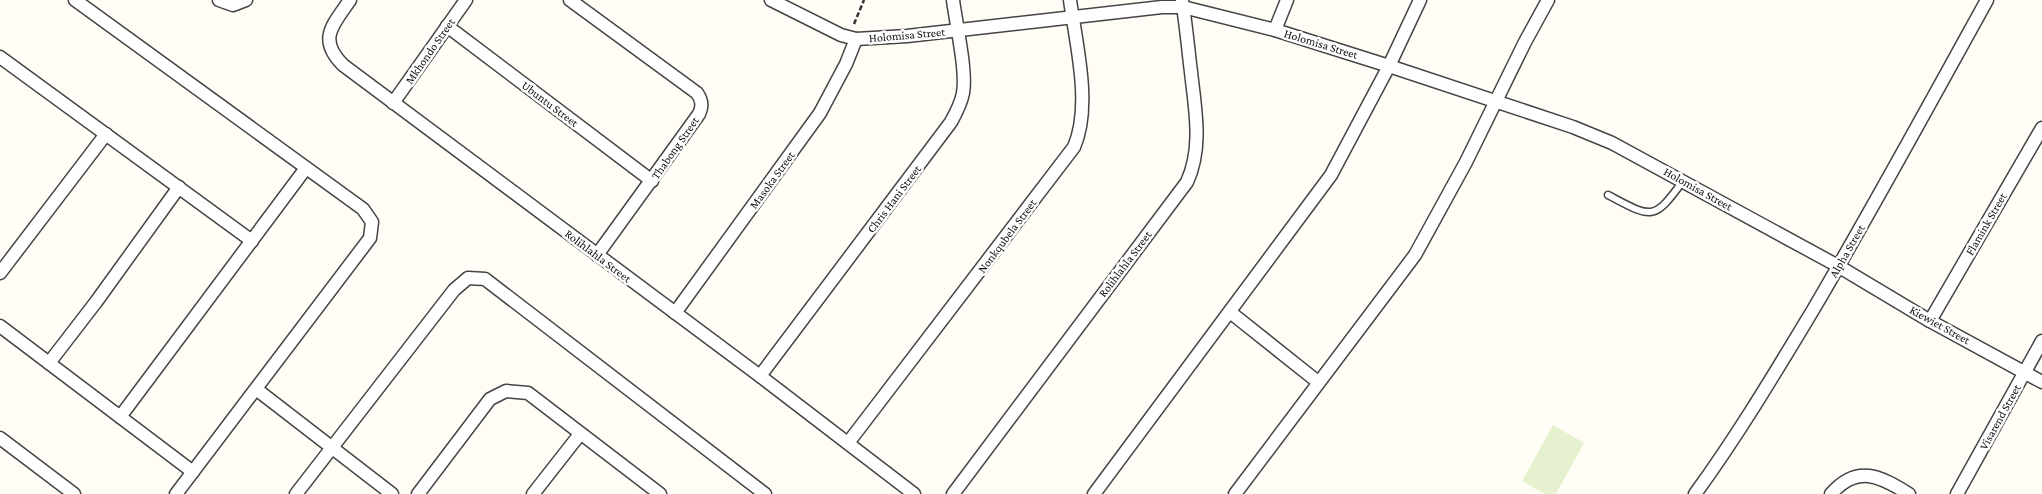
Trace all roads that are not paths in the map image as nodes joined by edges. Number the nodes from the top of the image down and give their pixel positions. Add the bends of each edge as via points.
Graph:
1 (75, 0) edge
2 (219, 0) edge
3 (246, 0) edge
4 (350, 0) edge
5 (466, 0) edge
6 (570, 0) edge
7 (771, 0) edge
8 (953, 0) edge
9 (1070, 0) edge
10 (1287, 0) edge
11 (1420, 0) edge
12 (1548, 0) edge
13 (1984, 1) edge
14 (1183, 4) edge
15 (1072, 17) junction
16 (447, 26) junction
17 (957, 30) junction
18 (1275, 30) junction
19 (852, 38) junction
20 (0, 57) edge
21 (1388, 66) junction
22 (1495, 101) junction
23 (393, 103) junction
24 (2042, 128) edge
25 (106, 134) junction
26 (306, 168) junction
27 (652, 181) junction
28 (1683, 181) junction
29 (178, 187) junction
30 (1608, 195) dead end
31 (252, 241) junction
32 (597, 255) junction
33 (1838, 266) junction
34 (0, 273) edge
35 (1230, 312) junction
36 (674, 313) junction
37 (1930, 321) junction
38 (0, 326) edge
39 (2042, 341) edge
40 (49, 363) junction
41 (2025, 372) junction
42 (760, 376) junction
43 (1318, 382) junction
44 (2042, 382) edge
45 (256, 389) junction
46 (120, 417) junction
47 (580, 434) junction
48 (0, 438) edge
49 (848, 443) junction
50 (331, 447) junction
51 (193, 472) junction
52 (652, 492) edge
53 (74, 494) edge
54 (176, 494) edge
55 (296, 494) edge
56 (392, 494) edge
57 (418, 494) edge
58 (533, 494) edge
59 (765, 494) edge
60 (914, 494) edge
61 (953, 494) edge
62 (1094, 494) edge
63 (1235, 494) edge
64 (1695, 494) edge
65 (1831, 494) edge
66 (1909, 494) edge
67 (1958, 494) edge

1 - 26 street
2 - 3 street via 233,5
4 - 23 street, Rolihlahla Street via 330,32 331,52
5 - 16 street, Mkhondo Street
6 - 27 street, Thabong Street via 697,93 701,100 699,114
7 - 19 street, Holomisa Street
8 - 17 street, Chris Hani Street
9 - 15 street, Nonkqubela Street
10 - 18 street
11 - 21 street
12 - 22 street
13 - 33 street, Alpha Street
14 - 15 street, Holomisa Street
14 - 18 street, Holomisa Street
14 - 61 street, Rolihlahla Street via 1197,134 1196,158 1187,182
15 - 17 street, Holomisa Street
15 - 49 street, Nonkqubela Street via 1082,89 1081,126 1074,147
16 - 23 street, Mkhondo Street
16 - 27 street, Ubuntu Street
17 - 19 street, Holomisa Street
17 - 42 street, Chris Hani Street via 964,76 963,92 951,122
18 - 21 street, Holomisa Street
19 - 36 street, Masoka Street via 846,64 820,113
20 - 25 street
21 - 22 street, Holomisa Street
21 - 35 street via 1330,176
22 - 28 street, Holomisa Street via 1612,143
22 - 43 street via 1415,255
23 - 32 street, Rolihlahla Street
24 - 37 street, Flamink Street
25 - 29 street
25 - 34 street
26 - 31 street
26 - 45 street via 363,209 372,222 370,238
27 - 32 street, Thabong Street
28 - 30 lane via 1657,211 1638,210
28 - 33 street, Holomisa Street
29 - 31 street
29 - 40 street
31 - 46 street
32 - 36 street, Rolihlahla Street
33 - 37 street, Kiewiet Street
33 - 64 street, Alpha Street via 1730,447
35 - 43 street
35 - 62 street
36 - 42 street, Rolihlahla Street
37 - 41 street, Kiewiet Street
38 - 40 street
39 - 41 street, Visarend Street
40 - 46 street
41 - 44 street, Kiewiet Street
41 - 67 street, Visarend Street
42 - 49 street, Rolihlahla Street
43 - 63 street
45 - 50 street
45 - 51 street
46 - 51 street
47 - 52 street
47 - 57 street via 528,393 506,390 490,399
47 - 58 street
48 - 53 street
49 - 60 street, Rolihlahla Street
50 - 55 street
50 - 56 street
50 - 59 street via 454,290 468,278 485,278
51 - 54 street
65 - 66 street via 1845,480 1866,475 1892,483

